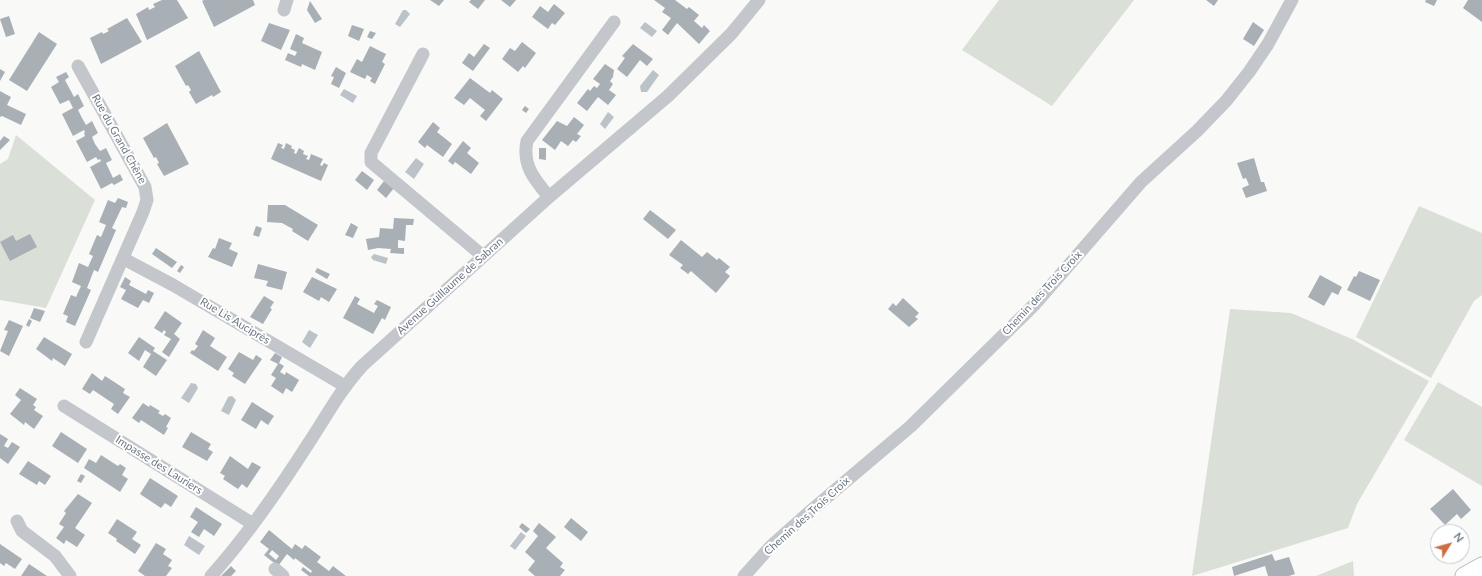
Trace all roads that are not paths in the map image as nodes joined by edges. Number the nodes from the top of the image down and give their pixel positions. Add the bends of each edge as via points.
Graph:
1 (759, 0) edge
2 (1292, 0) edge
3 (614, 22) dead end
4 (423, 54) dead end
5 (78, 66) dead end
6 (548, 197) junction
7 (483, 256) junction
8 (124, 259) junction
9 (86, 342) dead end
10 (344, 386) junction
11 (64, 406) dead end
12 (17, 521) dead end
13 (253, 524) junction
14 (1482, 566) edge
15 (70, 576) edge
16 (211, 576) edge
17 (744, 576) edge
18 (1464, 576) edge

1 - 6 street, Avenue Guillaume de Sabran via 731,34 668,96
2 - 17 street, Chemin des Trois Croix via 1268,44 1226,100 1197,131 1141,182 1035,304 911,426 771,546
3 - 6 street via 527,141 524,152 527,166 531,176
4 - 7 street via 372,153 371,162
5 - 8 street, Rue du Grand Chêne via 145,187 147,200
6 - 7 street, Avenue Guillaume de Sabran
7 - 10 street, Avenue Guillaume de Sabran via 362,366
8 - 9 street, Rue du Grand Chêne
8 - 10 street, Rue Lis Auciprès
10 - 13 street, Avenue Guillaume de Sabran via 310,442
11 - 13 street, Impasse des Lauriers
12 - 15 street via 22,531 55,556
13 - 16 street, Avenue Guillaume de Sabran
14 - 18 main road

